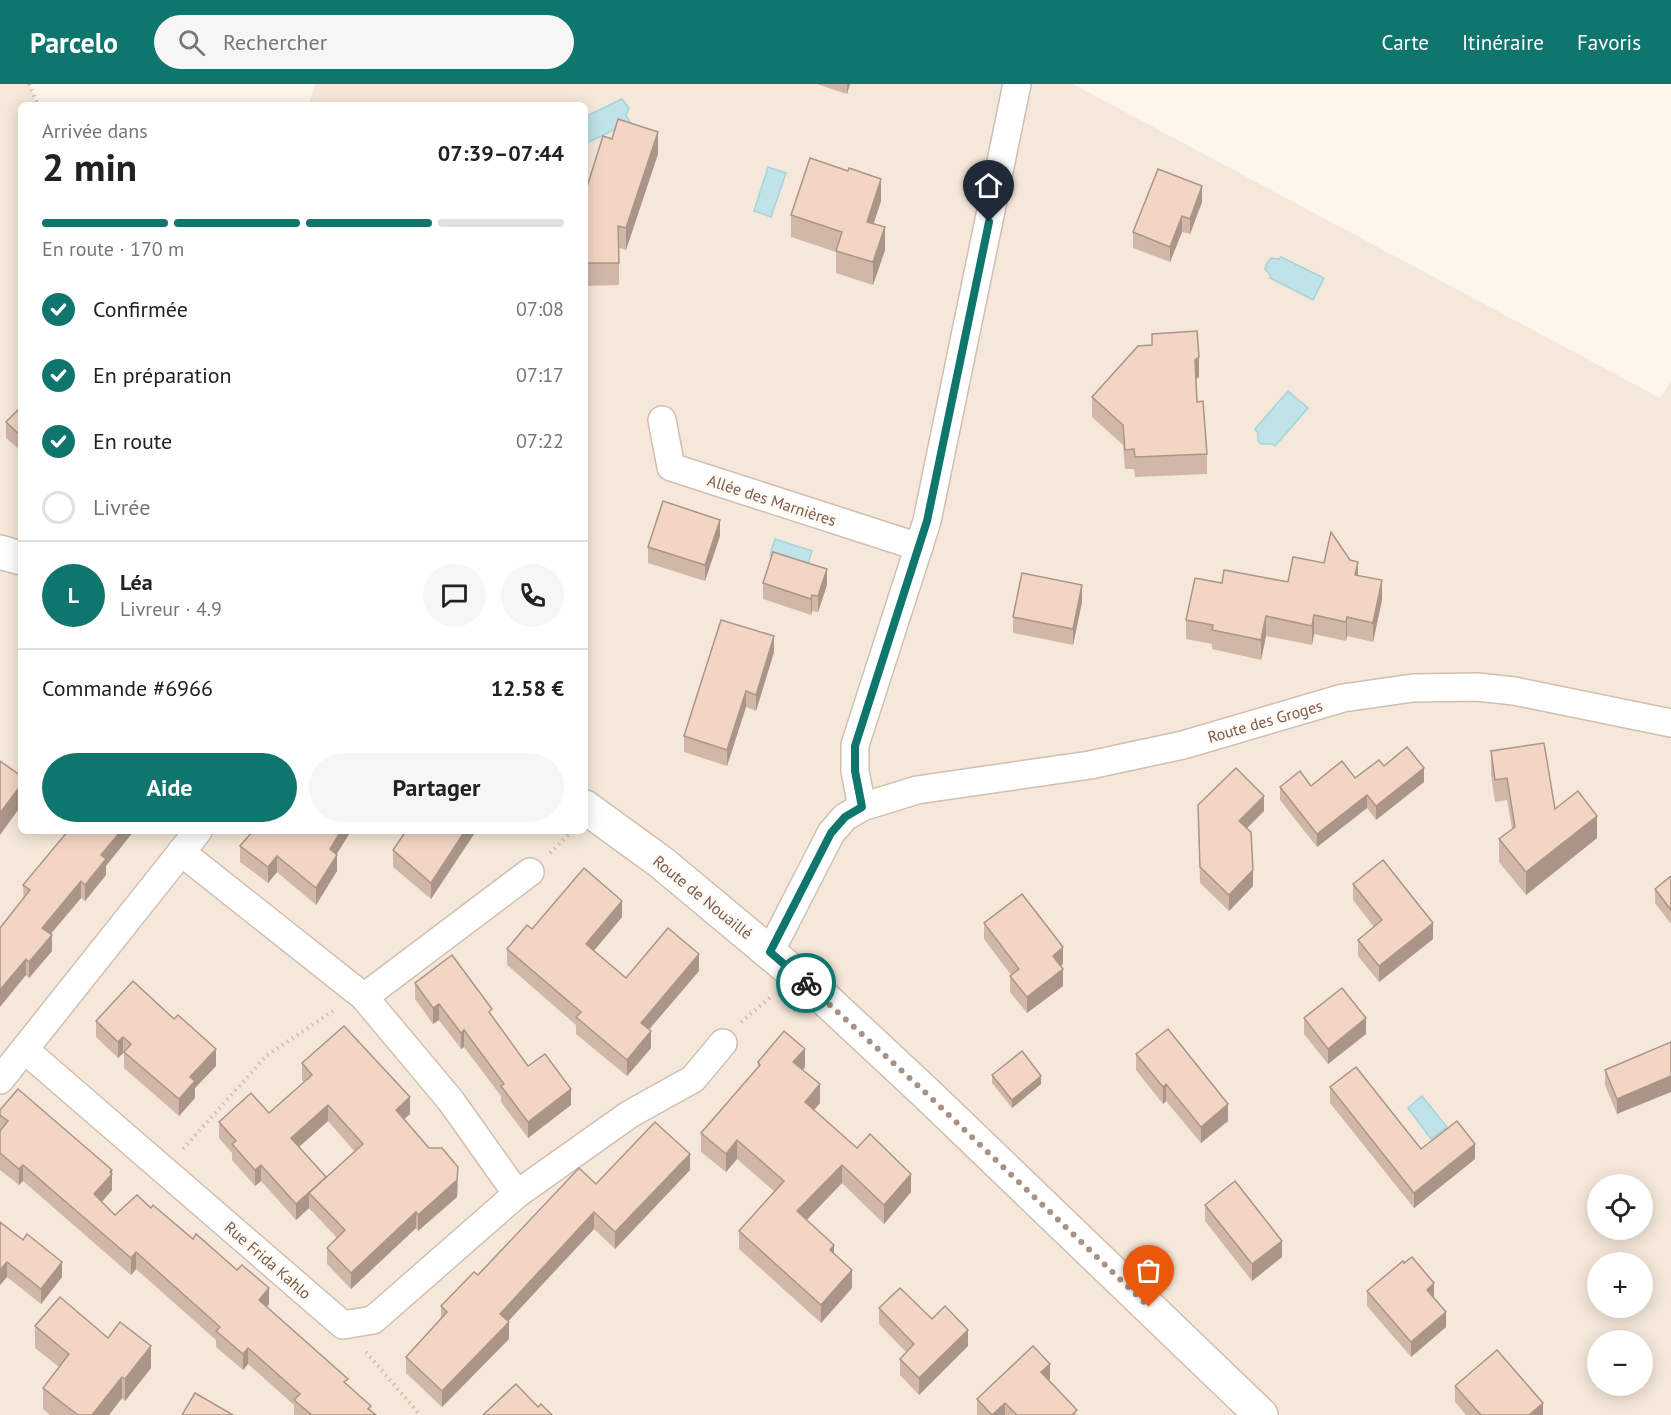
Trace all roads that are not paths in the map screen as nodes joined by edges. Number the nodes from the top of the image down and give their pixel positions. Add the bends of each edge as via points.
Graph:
1 (1017, 84) edge
2 (662, 420) dead end
3 (919, 547) junction
4 (0, 552) edge
5 (18, 557) edge
6 (1671, 723) edge
7 (862, 807) junction
8 (588, 809) edge
9 (196, 834) edge
10 (181, 852) junction
11 (530, 872) dead end
12 (782, 963) junction
13 (364, 997) junction
14 (723, 1043) road end
15 (25, 1050) junction
16 (0, 1080) edge
17 (517, 1194) junction
18 (1260, 1415) edge

1 - 3 street
2 - 3 street, Allée des Marnières via 671,467
3 - 7 street via 855,746
4 - 5 street
6 - 7 street, Route des Groges via 1514,691 1413,687 1343,698 1183,745 1090,765 917,790
7 - 12 street, Route des Groges via 845,817 831,833
8 - 12 street, Route de Nouaillé via 662,863
9 - 10 street
10 - 13 street
10 - 15 street
11 - 13 street
12 - 18 street, Route de Nouaillé via 927,1094
13 - 17 street via 451,1101
14 - 17 street via 693,1079 630,1114
15 - 16 street
15 - 17 street, Rue Frida Kahlo via 343,1325 373,1320

